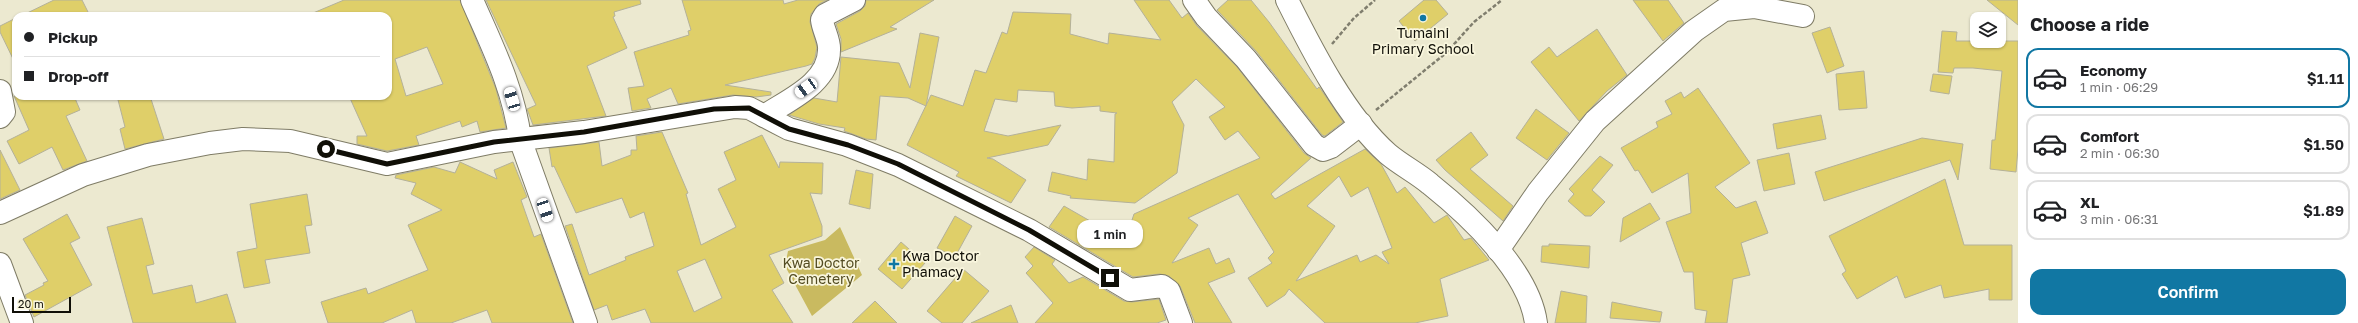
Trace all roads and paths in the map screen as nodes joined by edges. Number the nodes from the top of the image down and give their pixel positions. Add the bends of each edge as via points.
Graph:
1 (472, 0) edge
2 (854, 0) edge
3 (1194, 0) edge
4 (1287, 0) edge
5 (1375, 0) edge
6 (1502, 0) edge
7 (1721, 5) edge
8 (1803, 16) dead end
9 (1317, 60) junction
10 (0, 91) edge
11 (764, 116) junction
12 (0, 117) edge
13 (1361, 124) junction
14 (520, 139) junction
15 (0, 213) edge
16 (1498, 250) junction
17 (0, 264) edge
18 (22, 323) edge
19 (586, 323) edge
20 (1181, 323) edge
21 (1536, 323) edge

1 - 14 street via 504,72 517,115
2 - 11 street via 825,15 822,20 830,48 827,67 816,80
3 - 13 street via 1206,18 1246,59 1314,145 1323,150 1332,147
4 - 9 street
5 - 9 path via 1354,18
6 - 13 path via 1474,22 1446,53 1384,102
7 - 8 street via 1754,7
7 - 16 street via 1595,121 1538,192
9 - 13 street
10 - 12 street via 4,112
11 - 14 street via 749,108 735,107 584,132
11 - 20 street via 789,129 848,145 898,164 1029,230 1130,290 1162,286 1169,291
13 - 16 street via 1388,154 1429,183 1473,220
14 - 15 street via 387,164 290,141 243,139 210,143 148,155 83,175
14 - 19 street
16 - 21 street via 1526,289 1534,307
17 - 18 street

